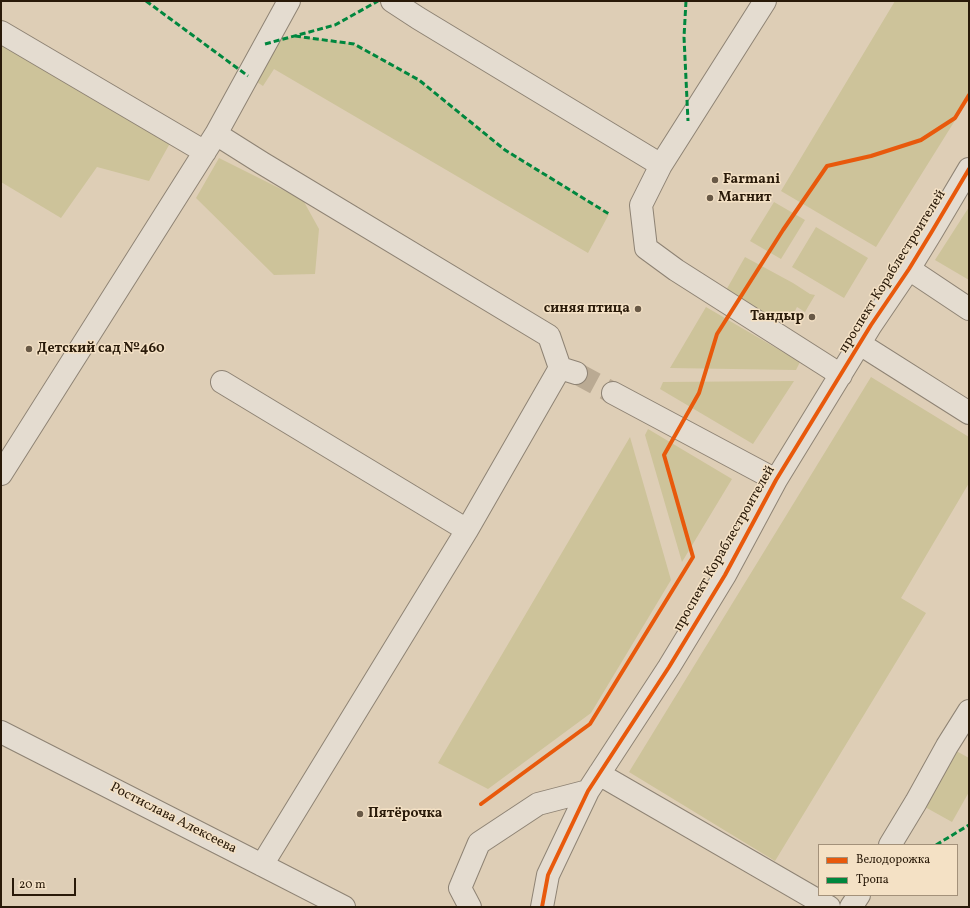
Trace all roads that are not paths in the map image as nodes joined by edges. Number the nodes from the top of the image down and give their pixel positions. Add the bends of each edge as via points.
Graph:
1 (289, 1) edge
2 (392, 1) edge
3 (765, 1) edge
4 (1, 32) edge
5 (211, 143) junction
6 (661, 165) junction
7 (969, 169) edge
8 (909, 269) junction
9 (969, 309) edge
10 (860, 344) junction
11 (841, 375) junction
12 (222, 382) dead end
13 (613, 393) tunnel mouth
14 (969, 413) edge
15 (1, 474) edge
16 (776, 480) junction
17 (468, 530) junction
18 (969, 711) edge
19 (4, 740) edge
20 (594, 782) junction
21 (891, 844) edge
22 (262, 864) junction
23 (858, 896) edge
24 (344, 907) edge
25 (470, 907) edge
26 (542, 907) edge
27 (829, 907) edge
28 (851, 907) edge

1 - 5 street
2 - 6 street
3 - 6 street
4 - 5 street
5 - 15 street
5 - 17 street via 262,163 549,336 568,370
6 - 11 street via 641,205 646,248 676,270
7 - 8 street, проспект Кораблестроителей
8 - 9 street
8 - 10 street, проспект Кораблестроителей
10 - 11 street, проспект Кораблестроителей
10 - 14 street
11 - 16 street, проспект Кораблестроителей
12 - 17 street
13 - 16 street
16 - 20 street, проспект Кораблестроителей via 697,621
17 - 22 street
18 - 21 street
19 - 22 street, Ростислава Алексеева
20 - 25 street via 538,804 479,843 460,888
20 - 26 street, проспект Кораблестроителей via 548,875
20 - 27 street
22 - 24 street, Ростислава Алексеева
23 - 28 street

